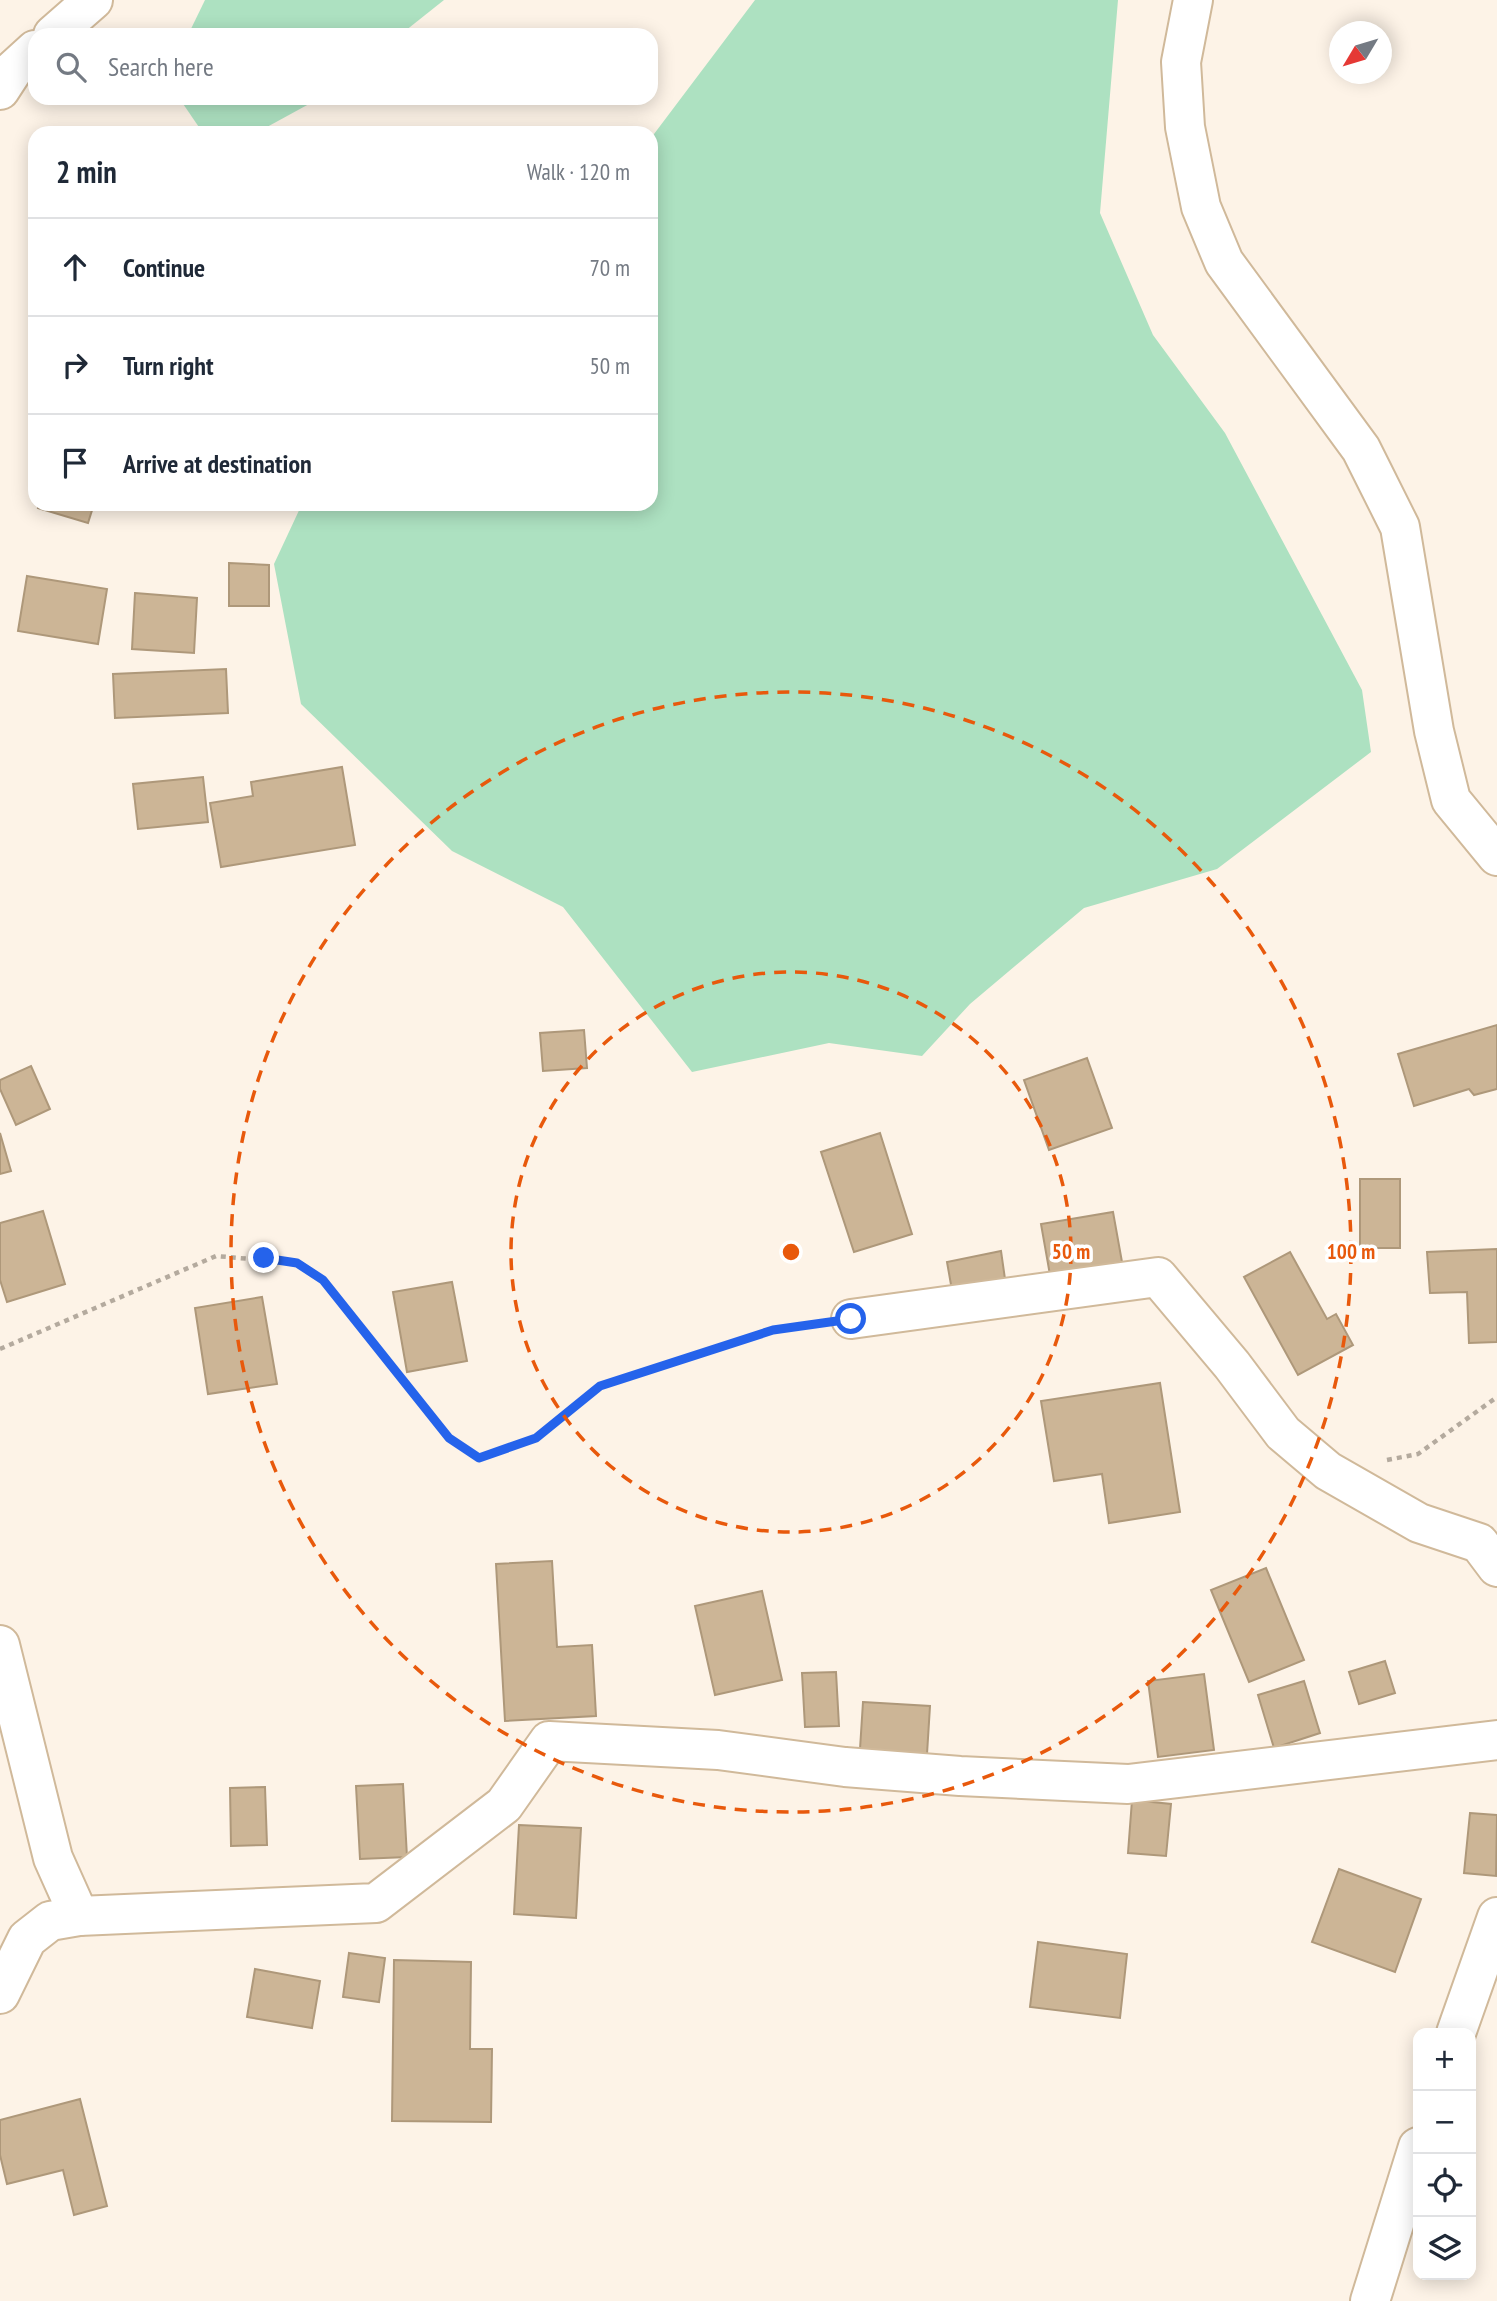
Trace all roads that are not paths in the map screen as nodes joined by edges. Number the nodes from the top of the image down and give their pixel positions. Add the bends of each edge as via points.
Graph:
1 (93, 0) edge
2 (1193, 0) edge
3 (61, 28) edge
4 (28, 56) edge
5 (0, 90) edge
6 (1497, 856) edge
7 (851, 1319) road end
8 (1497, 1567) edge
9 (0, 1644) edge
10 (1497, 1740) edge
11 (79, 1916) junction
12 (1497, 1917) edge
13 (0, 1994) edge
14 (1458, 2028) edge
15 (1416, 2154) edge
16 (1370, 2301) edge

1 - 3 street
2 - 6 street via 1181,62 1185,127 1201,207 1224,262 1361,449 1400,527 1434,731 1451,800
4 - 5 street
7 - 8 street via 1158,1278 1283,1433 1328,1471 1419,1523 1479,1543
9 - 11 street via 53,1858
10 - 11 street via 1128,1784 960,1776 718,1750 549,1741 503,1805 376,1903
11 - 13 street via 50,1921 27,1939
12 - 14 street
15 - 16 street

